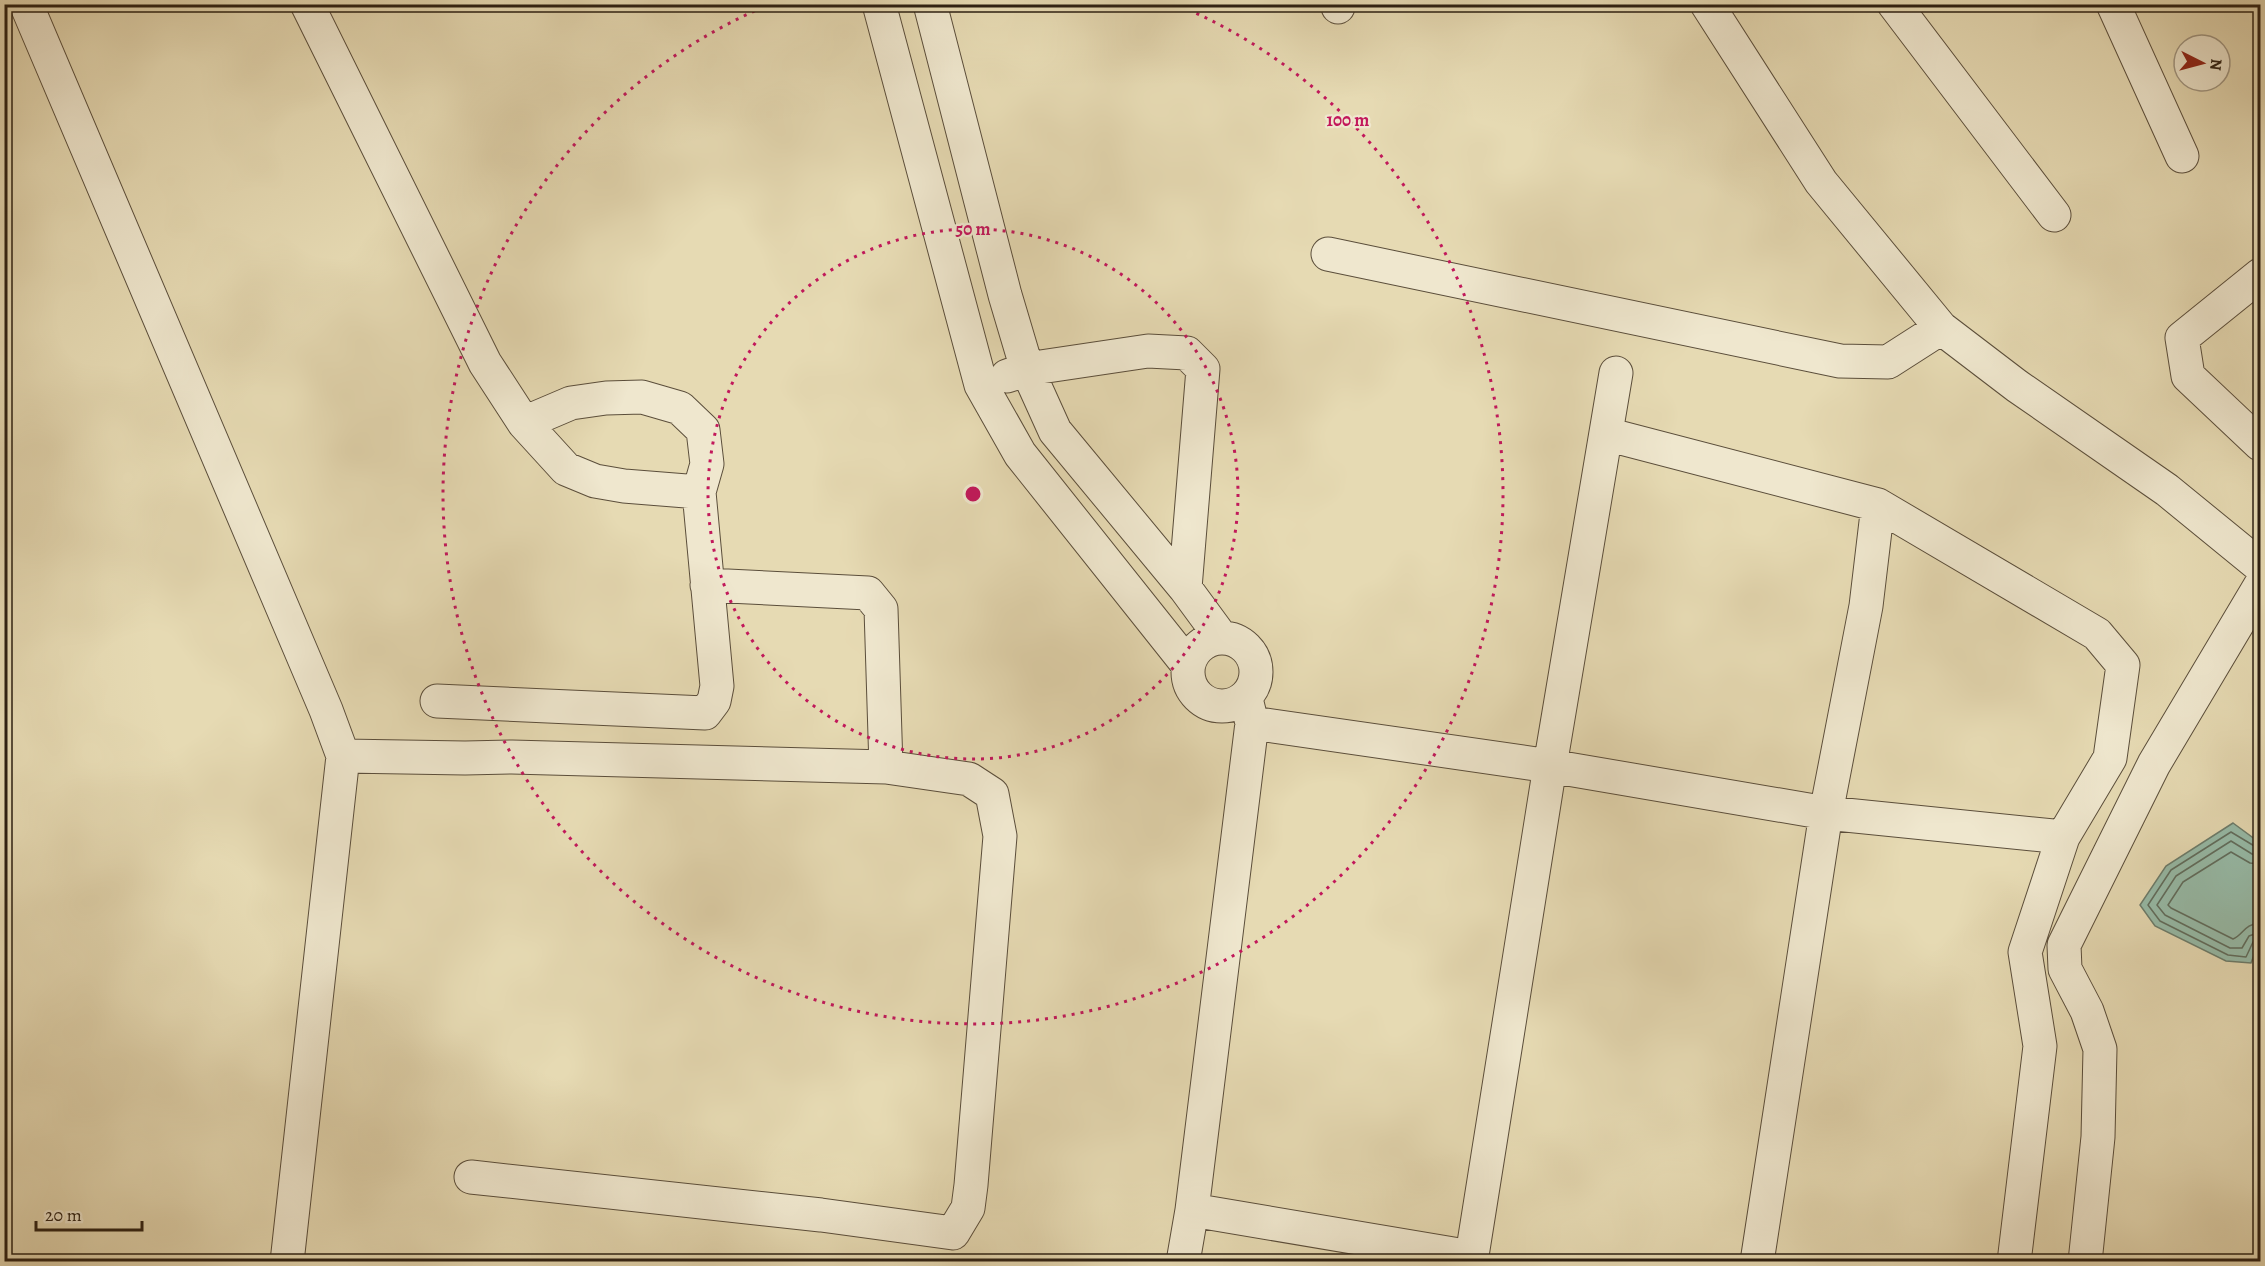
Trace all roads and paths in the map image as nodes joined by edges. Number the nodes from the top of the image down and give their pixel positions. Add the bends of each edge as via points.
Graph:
1 (26, 4) edge
2 (307, 4) edge
3 (879, 4) edge
4 (930, 4) edge
5 (1707, 4) edge
6 (1894, 4) edge
7 (2113, 4) edge
8 (2182, 156) dead end
9 (2054, 215) dead end
10 (1328, 254) dead end
11 (2260, 275) edge
12 (1941, 328) junction
13 (1027, 369) junction
14 (1616, 373) dead end
15 (981, 385) junction
16 (524, 423) junction
17 (1606, 434) junction
18 (2260, 444) edge
19 (699, 492) junction
20 (1878, 506) junction
21 (2260, 566) edge
22 (707, 585) junction
23 (2260, 586) edge
24 (1185, 588) junction
25 (1221, 637) junction
26 (1188, 665) junction
27 (437, 701) dead end
28 (1249, 711) junction
29 (343, 756) junction
30 (886, 766) junction
31 (1550, 766) junction
32 (1826, 813) junction
33 (2063, 837) junction
34 (471, 1177) dead end
35 (1192, 1209) junction
36 (1471, 1259) edge
37 (287, 1262) edge
38 (1183, 1262) edge
39 (1757, 1262) edge
40 (2014, 1262) edge
41 (2085, 1262) edge

1 - 29 street
2 - 16 street via 485,363
3 - 15 street
4 - 13 street
5 - 12 street via 1821,182
6 - 9 street
7 - 8 street
10 - 12 street via 1840,361 1888,362
11 - 18 street via 2182,338 2188,376
12 - 21 street via 2016,386 2167,490
13 - 15 street
13 - 24 street via 1055,431
13 - 24 street via 1148,351 1187,353 1203,369
14 - 17 street
15 - 26 street via 1020,454
16 - 19 street via 566,469 595,481
16 - 19 street via 571,404 606,398 642,397 680,408 703,430 706,464
17 - 20 street
17 - 31 street
19 - 22 street
20 - 32 street via 1866,606
20 - 33 street via 2097,634 2123,665 2110,758
22 - 27 street via 717,686 714,701 705,713
22 - 30 street via 868,593 881,609
23 - 41 street via 2154,764 2064,945 2065,969 2087,1011 2100,1049 2098,1137
24 - 25 street
25 - 26 street via 1206,640
25 - 28 street via 1242,642 1255,659 1256,680
26 - 28 street via 1189,682 1198,697 1213,706
28 - 31 street
28 - 35 street
29 - 30 street
29 - 37 street
30 - 34 street via 969,779 992,794 1000,836 968,1208 953,1233
31 - 32 street
31 - 36 street
32 - 33 street
32 - 39 street
33 - 40 street via 2025,952 2040,1046
35 - 36 street
35 - 38 street

